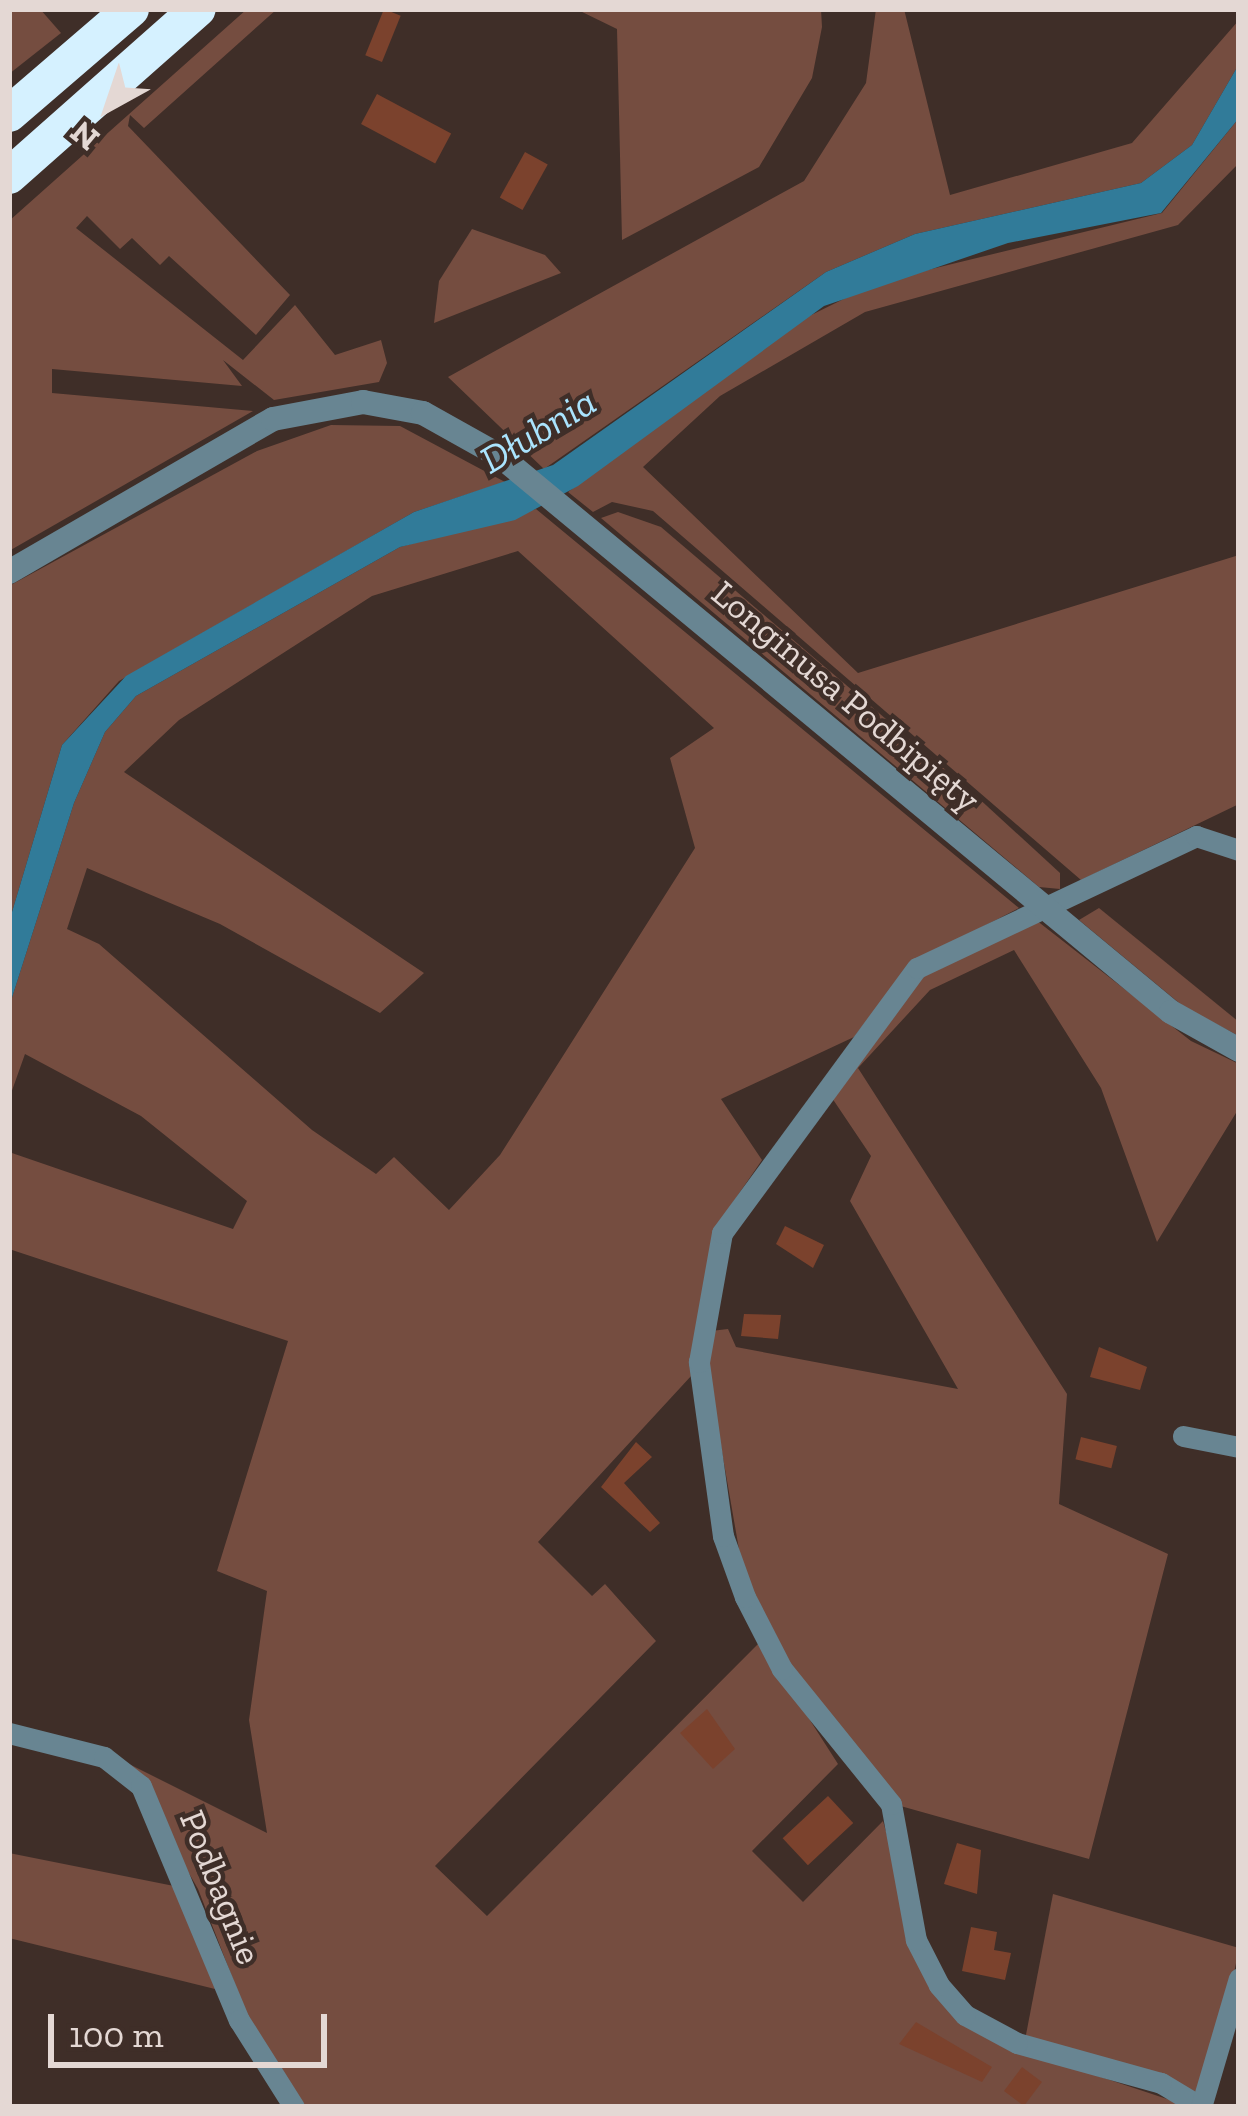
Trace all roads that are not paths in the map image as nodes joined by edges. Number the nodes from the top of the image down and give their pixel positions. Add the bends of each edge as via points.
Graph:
1 (131, 9) edge
2 (198, 9) edge
3 (9, 114) edge
4 (9, 176) edge
5 (9, 572) edge
6 (1239, 850) edge
7 (1044, 907) junction
8 (1239, 1050) edge
9 (1183, 1436) dead end
10 (1239, 1447) edge
11 (9, 1733) edge
12 (1239, 1978) edge
13 (294, 2107) edge
14 (1201, 2107) edge

1 - 3 highway
2 - 4 highway
5 - 7 street, Longinusa Podbipięty via 273,419 400,406 510,464
6 - 7 street via 1196,836
7 - 8 street, Longinusa Podbipięty via 1184,1023
7 - 14 street via 917,968 827,1081 722,1234 699,1362 723,1536 745,1598 782,1669 891,1804 916,1940 939,1985 964,2015 1017,2043 1161,2083
9 - 10 street
11 - 13 street, Podbagnie via 113,1761 148,1796 238,2020
12 - 14 street

